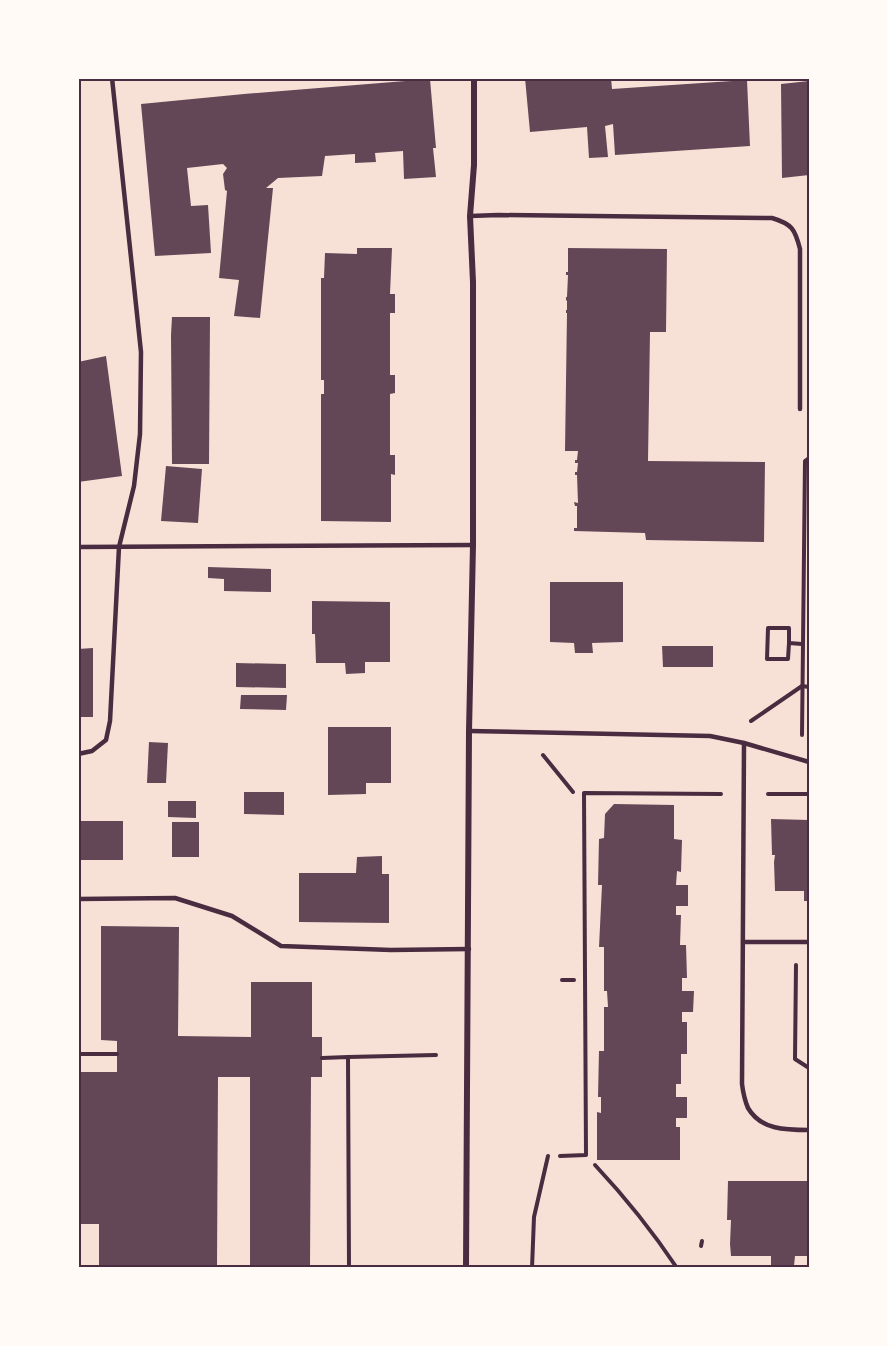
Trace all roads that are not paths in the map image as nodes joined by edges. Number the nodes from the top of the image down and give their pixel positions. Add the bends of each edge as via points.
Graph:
1 (112, 78) edge
2 (474, 78) edge
3 (470, 216) junction
4 (800, 409) dead end
5 (473, 545) junction
6 (78, 547) edge
7 (119, 547) junction
8 (469, 730) junction
9 (744, 743) junction
10 (78, 754) edge
11 (809, 762) edge
12 (78, 899) edge
13 (742, 942) junction
14 (809, 942) edge
15 (469, 949) junction
16 (809, 1130) edge
17 (466, 1268) edge

1 - 7 lane via 141,352 140,434 134,486
2 - 3 street
3 - 4 lane via 772,218 785,222 796,232 800,249
3 - 5 street
5 - 7 lane
5 - 8 street
6 - 7 lane
7 - 10 lane via 110,721 106,740 92,751
8 - 9 lane via 710,736
8 - 15 street
9 - 11 lane
9 - 13 lane
12 - 15 lane via 175,898 232,916 281,946
13 - 14 lane
13 - 16 lane via 742,1084 747,1107 759,1122 782,1130
15 - 17 street

